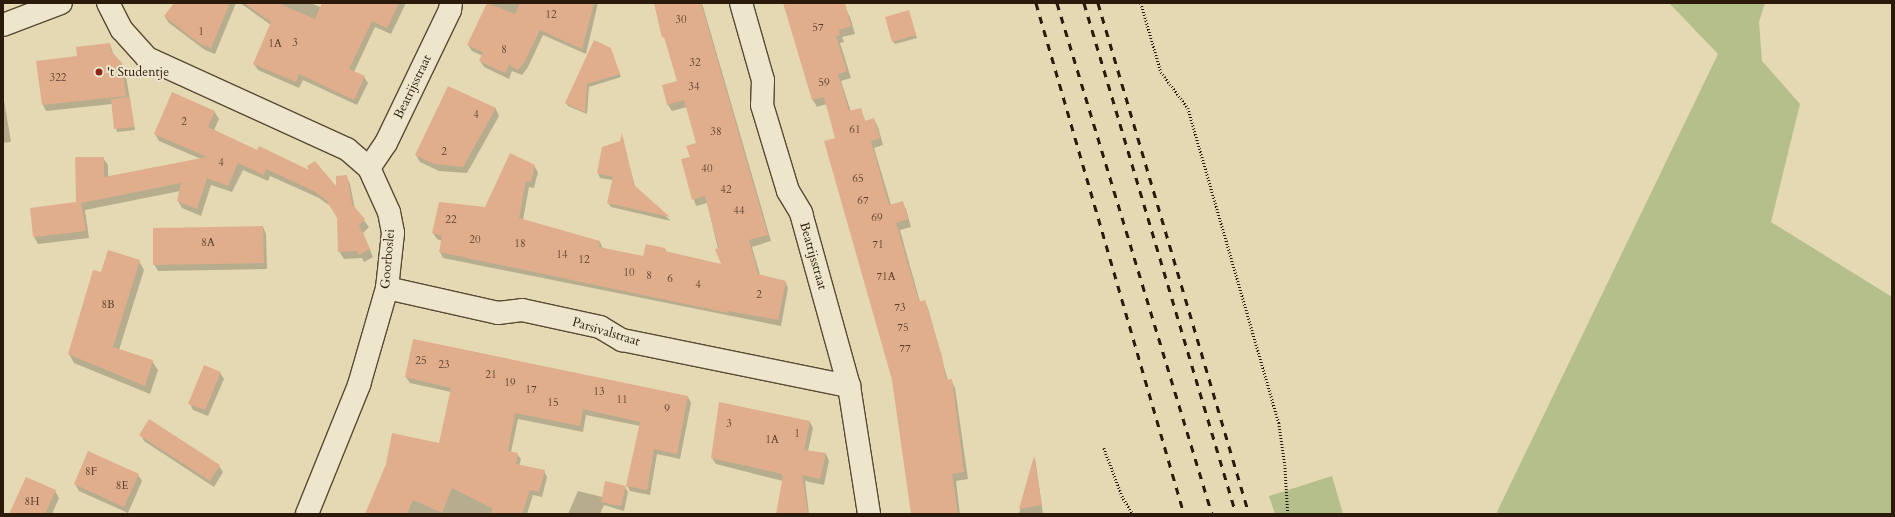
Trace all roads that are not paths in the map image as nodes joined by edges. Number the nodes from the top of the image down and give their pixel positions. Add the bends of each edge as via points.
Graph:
1 (61, 3) edge
2 (108, 3) edge
3 (451, 3) edge
4 (741, 3) edge
5 (3, 26) edge
6 (369, 168) junction
7 (387, 288) junction
8 (849, 386) junction
9 (307, 514) edge
10 (869, 514) edge

1 - 5 street
2 - 6 street, Goorboslei via 122,30 147,58 347,149
3 - 6 street, Beatrijsstraat via 450,10 386,143
4 - 8 street, Beatrijsstraat via 763,80 762,105 788,191 800,213
6 - 7 street, Goorboslei via 388,212 392,233
7 - 8 street, Parsivalstraat via 498,313 522,310 600,327 622,340
7 - 9 street, Goorboslei via 359,385
8 - 10 street, Beatrijsstraat

